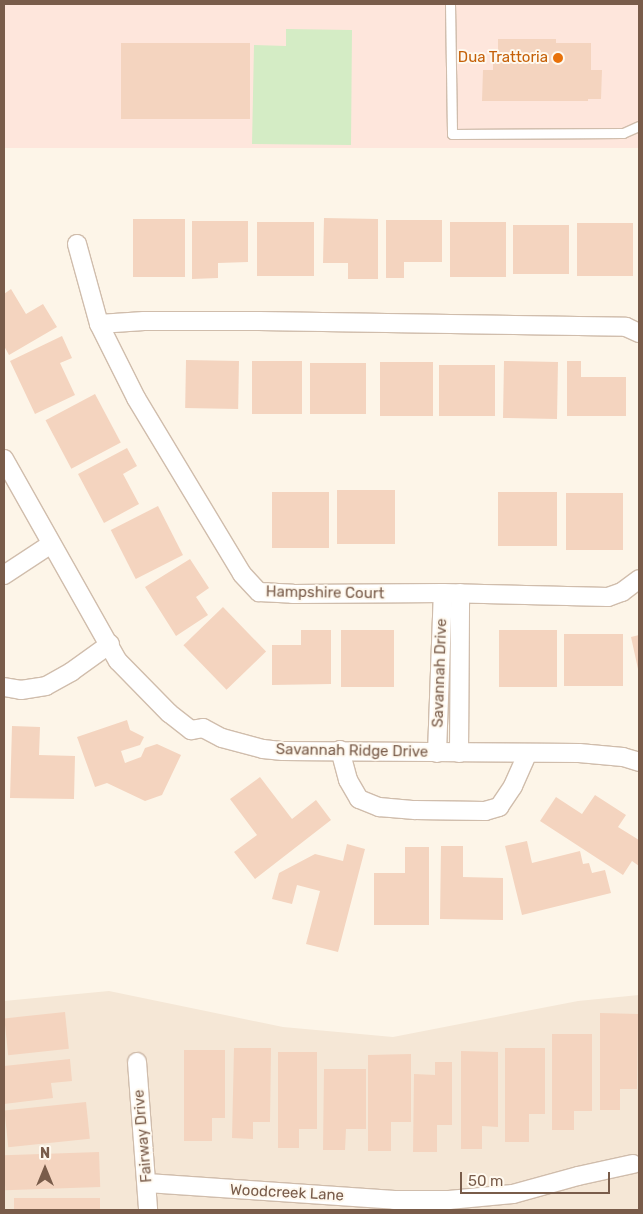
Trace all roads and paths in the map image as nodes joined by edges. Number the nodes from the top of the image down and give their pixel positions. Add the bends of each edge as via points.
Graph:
1 (450, 4) edge
2 (639, 126) edge
3 (78, 244) dead end
4 (99, 324) junction
5 (639, 333) edge
6 (4, 459) edge
7 (51, 544) junction
8 (4, 576) edge
9 (639, 579) edge
10 (452, 593) junction
11 (110, 644) junction
12 (4, 687) edge
13 (340, 750) junction
14 (437, 753) junction
15 (459, 753) junction
16 (528, 753) junction
17 (639, 762) edge
18 (137, 1062) dead end
19 (633, 1164) dead end
20 (147, 1183) junction
21 (394, 1205) edge
22 (148, 1210) edge

1 - 2 lane via 452,134 623,134
3 - 4 street, Hampshire Court
4 - 5 street via 258,321 626,327
4 - 10 street, Hampshire Court via 136,398 254,589 293,594
6 - 7 street, Savannah Ridge Drive
7 - 8 street
7 - 11 street, Savannah Ridge Drive
9 - 10 street, Hampshire Court via 622,592 608,597
10 - 14 street, Savannah Drive
10 - 15 street, Savannah Drive
11 - 12 street via 46,686 22,690
11 - 13 street, Savannah Ridge Drive via 118,661 132,678 168,714 191,730 203,728 222,738 263,749
13 - 14 street, Savannah Ridge Drive
13 - 16 street via 348,780 358,799 379,807 415,810 486,811 500,807 514,786
14 - 15 street, Savannah Ridge Drive
15 - 16 street, Savannah Ridge Drive
16 - 17 street, Savannah Ridge Drive via 614,756
18 - 20 street, Fairway Drive
19 - 21 street, Woodcreek Lane via 513,1194
20 - 21 street, Woodcreek Lane
20 - 22 street, Fairway Drive

